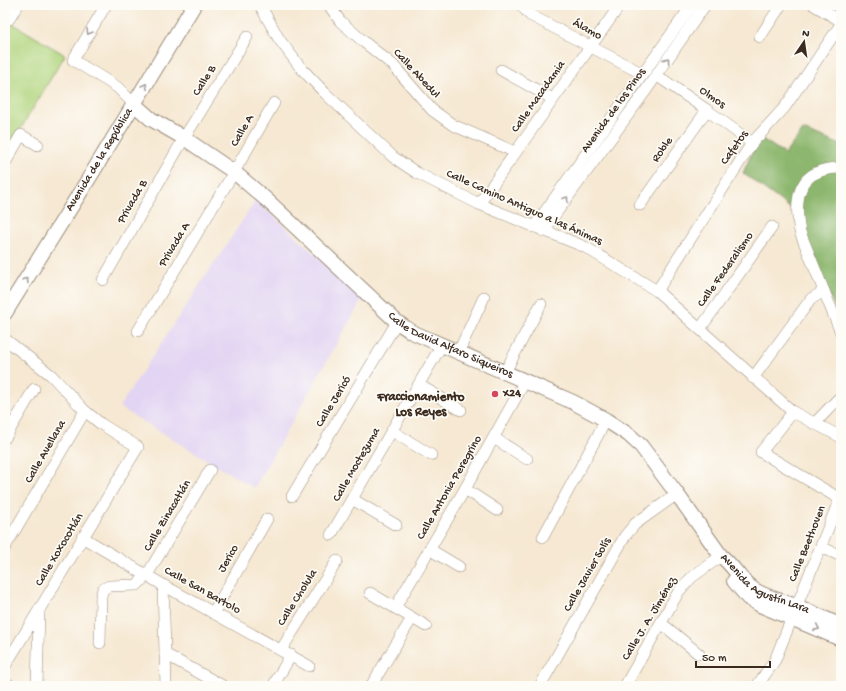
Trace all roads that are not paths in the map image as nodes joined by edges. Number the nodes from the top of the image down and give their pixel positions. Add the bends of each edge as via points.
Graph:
1 (18, 5) edge
2 (106, 5) edge
3 (194, 5) edge
4 (260, 5) edge
5 (329, 5) edge
6 (521, 5) edge
7 (620, 5) edge
8 (692, 5) edge
9 (705, 5) edge
10 (782, 5) edge
11 (814, 5) edge
12 (5, 17) edge
13 (841, 22) edge
14 (685, 24) junction
15 (247, 37) dead end
16 (760, 37) dead end
17 (590, 47) junction
18 (501, 70) dead end
19 (643, 74) junction
20 (656, 75) junction
21 (639, 90) junction
22 (553, 99) junction
23 (274, 103) dead end
24 (134, 104) junction
25 (707, 110) junction
26 (184, 138) junction
27 (752, 144) junction
28 (38, 145) dead end
29 (516, 152) junction
30 (5, 163) edge
31 (841, 168) edge
32 (234, 172) junction
33 (479, 204) junction
34 (640, 205) dead end
35 (772, 227) dead end
36 (538, 229) junction
37 (103, 280) dead end
38 (658, 291) junction
39 (824, 291) junction
40 (484, 297) dead end
41 (541, 304) dead end
42 (5, 314) edge
43 (397, 322) junction
44 (700, 329) junction
45 (138, 331) dead end
46 (841, 333) edge
47 (5, 339) edge
48 (441, 346) junction
49 (458, 353) junction
50 (504, 372) junction
51 (753, 378) junction
52 (526, 381) junction
53 (419, 385) junction
54 (34, 389) dead end
55 (841, 396) edge
56 (461, 410) dead end
57 (85, 411) junction
58 (792, 412) junction
59 (606, 420) junction
60 (814, 424) junction
61 (392, 431) junction
62 (841, 437) edge
63 (5, 438) edge
64 (494, 438) junction
65 (431, 455) dead end
66 (527, 459) dead end
67 (210, 470) dead end
68 (465, 489) junction
69 (677, 494) junction
70 (292, 496) dead end
71 (840, 498) edge
72 (352, 499) junction
73 (497, 510) dead end
74 (267, 519) dead end
75 (396, 525) dead end
76 (330, 535) dead end
77 (82, 537) junction
78 (543, 537) dead end
79 (5, 547) edge
80 (821, 547) junction
81 (429, 550) junction
82 (721, 556) junction
83 (841, 556) edge
84 (337, 561) dead end
85 (459, 567) dead end
86 (147, 575) junction
87 (163, 584) junction
88 (370, 593) dead end
89 (396, 608) junction
90 (39, 610) junction
91 (795, 612) junction
92 (213, 613) junction
93 (412, 618) junction
94 (661, 623) junction
95 (426, 626) dead end
96 (841, 626) edge
97 (841, 639) edge
98 (100, 643) dead end
99 (281, 650) junction
100 (166, 654) junction
101 (699, 654) dead end
102 (291, 655) junction
103 (5, 666) edge
104 (309, 666) dead end
105 (5, 682) edge
106 (11, 686) edge
107 (37, 686) edge
108 (166, 686) edge
109 (223, 686) edge
110 (273, 686) edge
111 (371, 686) edge
112 (540, 686) edge
113 (625, 686) edge
114 (757, 686) edge

1 - 12 street via 9,19
2 -> 24 street via 73,60 117,87
24 -> 3 main road, Avenida de la República
4 - 33 street, Calle Camino Antiguo a las Ánimas via 279,39 300,67 393,157 417,173
5 - 29 street, Calle Abedul via 340,21 393,65 432,110 453,125
6 - 17 street, Álamo via 530,15
7 - 17 street, Calle Macadamia
8 - 14 street, Avenida de los Pinos
9 - 14 street, Avenida de los Pinos
10 - 16 street
11 - 13 street
13 - 27 street, Cafetos via 785,107
14 - 19 street, Avenida de los Pinos
20 -> 14 street, Avenida de los Pinos
15 - 26 street, Calle B
17 - 19 street, Álamo
17 - 22 street, Calle Macadamia
18 - 22 street
19 - 21 street, Avenida de los Pinos
20 - 21 street, Avenida de los Pinos
20 - 25 street, Olmos
21 - 36 street, Avenida de los Pinos
22 - 29 street, Calle Macadamia
23 - 32 street, Calle A
24 - 26 main road, Calle David Alfaro Siqueiros via 152,119
42 -> 24 main road, Avenida de la República
25 - 27 street, Olmos
25 - 34 street, Roble
26 - 32 main road, Calle David Alfaro Siqueiros
26 - 37 street, Privada B
27 - 38 street, Cafetos
28 - 30 street via 21,135
29 - 33 street, Calle Macadamia
31 - 39 street via 828,168 816,172 805,182 798,196 796,214 800,232
32 - 43 main road, Calle David Alfaro Siqueiros
32 - 45 street, Privada A
33 - 36 street, Calle Camino Antiguo a las Ánimas
35 - 44 street, Calle Federalismo
36 - 38 street, Calle Camino Antiguo a las Ánimas via 585,247
38 - 44 street, Calle Camino Antiguo a las Ánimas
39 - 46 street
39 - 51 street via 811,299
40 - 49 street
41 - 50 street
43 - 48 main road, Calle David Alfaro Siqueiros
43 - 70 street, Calle Jericó
44 - 51 street, Calle Camino Antiguo a las Ánimas
47 - 57 street via 51,374
48 - 49 main road, Calle David Alfaro Siqueiros
48 - 53 street, Calle Moctezuma
49 - 50 main road, Calle David Alfaro Siqueiros
50 - 52 main road, Calle David Alfaro Siqueiros
51 - 58 street, Calle Camino Antiguo a las Ánimas
52 - 59 main road, Calle David Alfaro Siqueiros
52 - 64 street, Calle Antonia Peregrino
53 - 56 street
53 - 61 street, Calle Moctezuma
54 - 63 street
55 - 60 street
57 - 77 street, Calle Xoxocotlán via 138,447
57 - 79 street, Calle Avellana
58 - 60 street, Calle Camino Antiguo a las Ánimas
58 - 71 street via 760,452
59 - 69 main road, Calle David Alfaro Siqueiros via 641,446
59 - 78 street
60 - 62 street, Calle Camino Antiguo a las Ánimas
61 - 65 street
61 - 72 street, Calle Moctezuma
64 - 66 street
64 - 68 street, Calle Antonia Peregrino
67 - 86 street, Calle Zinacatlán
68 - 73 street
68 - 81 street, Calle Antonia Peregrino
69 - 82 main road, Calle David Alfaro Siqueiros
69 - 112 street, Calle Javier Solís via 635,524 625,536
71 - 80 street, Calle Beethoven
72 - 75 street
72 - 76 street, Calle Moctezuma
74 - 92 street, Jerico
77 - 86 street, Calle San Bartolo
77 - 90 street, Calle Xoxocotlán
80 - 83 street
80 - 91 street, Calle Beethoven
81 - 85 street
81 - 89 street, Calle Antonia Peregrino
82 - 91 main road, Avenida Agustín Lara via 753,589
82 - 94 street, Calle J. A. Jiménez via 692,577 679,591
84 - 99 street, Calle Cholula
86 - 87 street, Calle San Bartolo
86 - 98 street via 137,585 109,586 103,589
87 - 92 street, Calle San Bartolo
87 - 100 street
88 - 89 street
89 - 93 street
90 - 103 street, Calle Xoxocotlán
90 - 107 street
91 - 96 main road, Avenida Agustín Lara
91 -> 97 main road, Avenida Agustín Lara
91 - 114 street, Calle Beethoven via 775,660
92 - 99 street, Calle San Bartolo
93 - 95 street
93 - 111 street
94 - 101 street
94 - 113 street, Calle J. A. Jiménez
99 - 102 street, Calle San Bartolo
100 - 108 street
100 - 109 street
102 - 104 street, Calle San Bartolo
102 - 110 street
105 - 106 street

